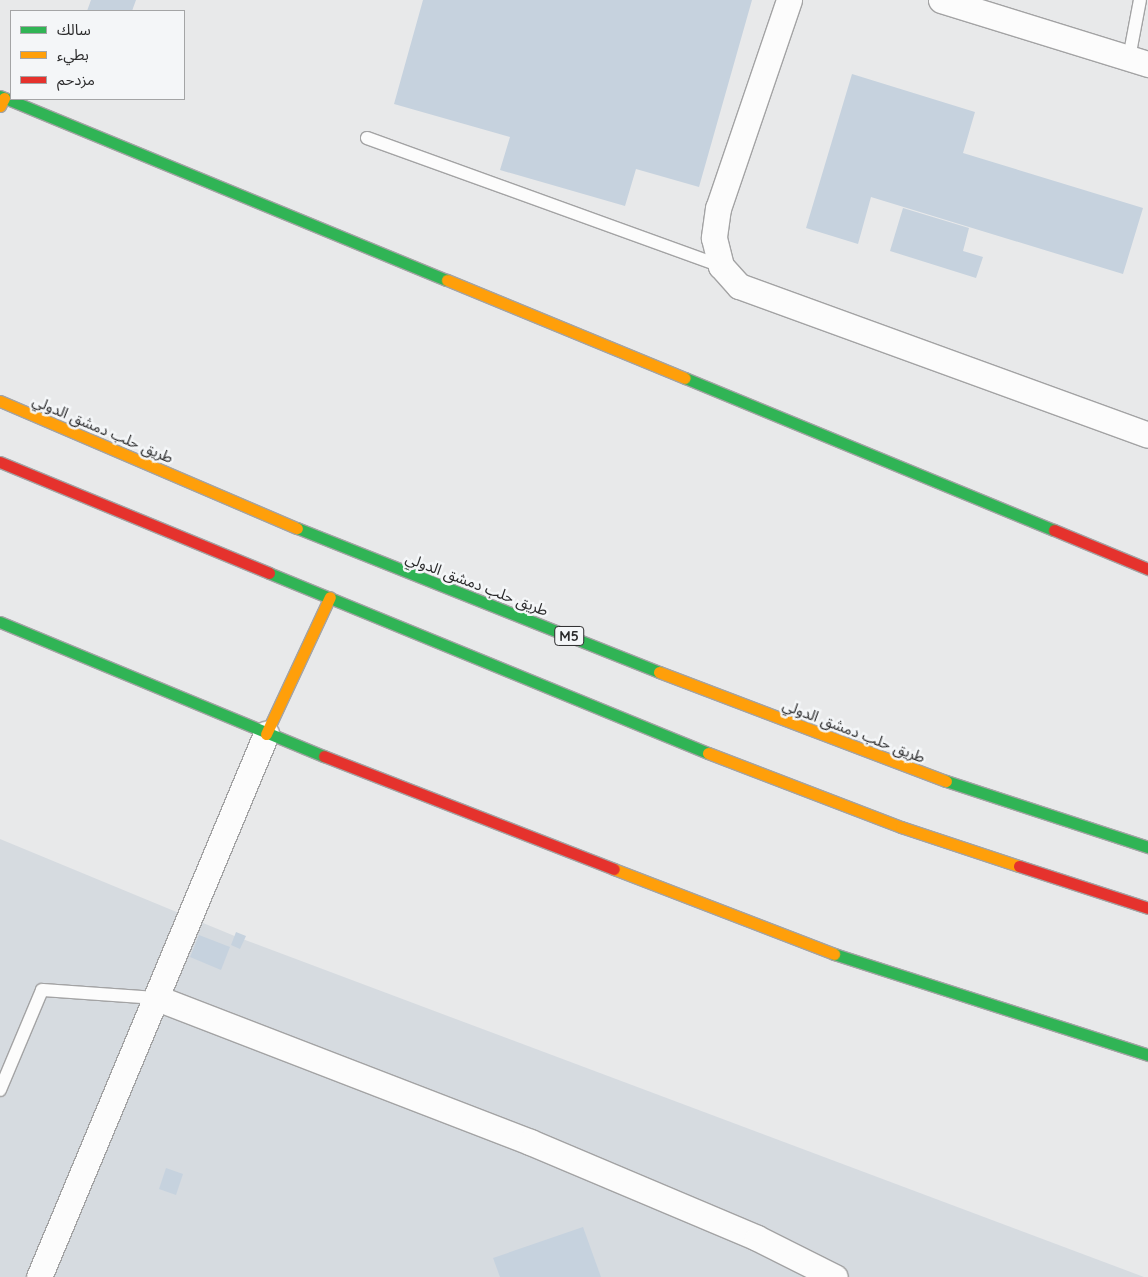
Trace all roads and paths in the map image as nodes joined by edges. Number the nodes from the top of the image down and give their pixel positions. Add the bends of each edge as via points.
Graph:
1 (788, 0) edge
2 (941, 0) edge
3 (1140, 0) edge
4 (1138, 61) edge
5 (1, 100) edge
6 (367, 138) dead end
7 (721, 266) junction
8 (0, 400) edge
9 (1148, 434) edge
10 (0, 462) edge
11 (1148, 569) edge
12 (330, 597) junction
13 (0, 622) edge
14 (266, 734) junction
15 (1148, 847) edge
16 (1148, 908) edge
17 (157, 998) junction
18 (1148, 1055) edge
19 (0, 1090) edge
20 (39, 1277) edge
21 (835, 1277) edge

1 - 7 street via 718,208 714,238
2 - 4 street
3 - 4 lane
5 - 11 main road
6 - 7 lane
7 - 9 street via 739,286
8 - 15 main road, طريق حلب دمشق الدولي / M5 via 349,550 694,686 921,773
10 - 12 main road
12 - 14 main road
12 - 16 main road via 901,827
13 - 14 main road
14 - 17 street
14 - 18 main road via 868,967
17 - 19 lane via 42,990
17 - 20 street
17 - 21 street via 530,1142 757,1238

